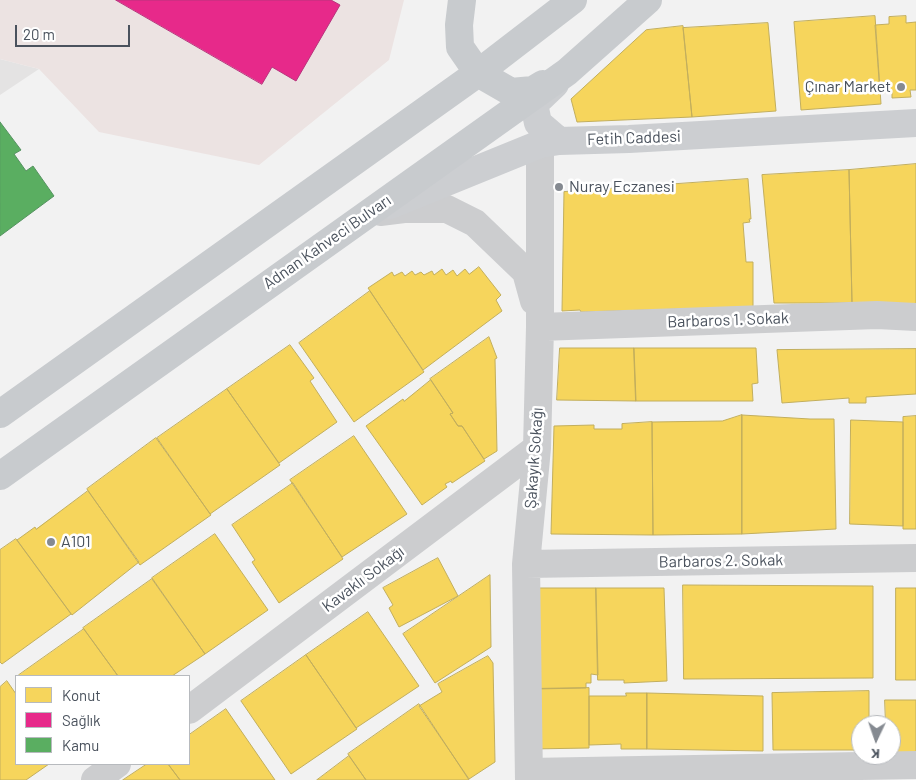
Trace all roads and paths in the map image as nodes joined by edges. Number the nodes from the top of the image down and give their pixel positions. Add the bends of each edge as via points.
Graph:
1 (462, 0) edge
2 (573, 0) edge
3 (648, 0) edge
4 (567, 72) junction
5 (478, 74) junction
6 (916, 123) edge
7 (550, 142) junction
8 (365, 214) junction
9 (916, 317) edge
10 (540, 327) junction
11 (0, 414) edge
12 (537, 448) junction
13 (0, 476) edge
14 (916, 558) edge
15 (526, 564) junction
16 (190, 709) edge
17 (116, 765) edge
18 (916, 765) edge
19 (525, 777) edge
20 (95, 780) edge

1 - 5 main road via 460,47
2 - 5 main road
3 - 4 main road, Adnan Kahveci Bulvarı
4 - 5 main road via 533,90 511,92
4 - 7 street via 534,104 538,123
4 - 8 main road, Adnan Kahveci Bulvarı
5 - 11 main road
6 - 7 street, Fetih Caddesi
7 - 8 street, Fetih Caddesi
7 - 10 street, Şakayık Sokağı
8 - 10 street via 404,209 447,209 475,223 526,272
8 - 13 main road, Adnan Kahveci Bulvarı
9 - 10 street, Barbaros 1. Sokak via 877,315
10 - 12 street, Şakayık Sokağı
12 - 15 street, Şakayık Sokağı
12 - 16 street, Kavaklı Sokağı
14 - 15 street, Barbaros 2. Sokak
15 - 19 street, Şakayık Sokağı
17 - 20 street
18 - 19 street

